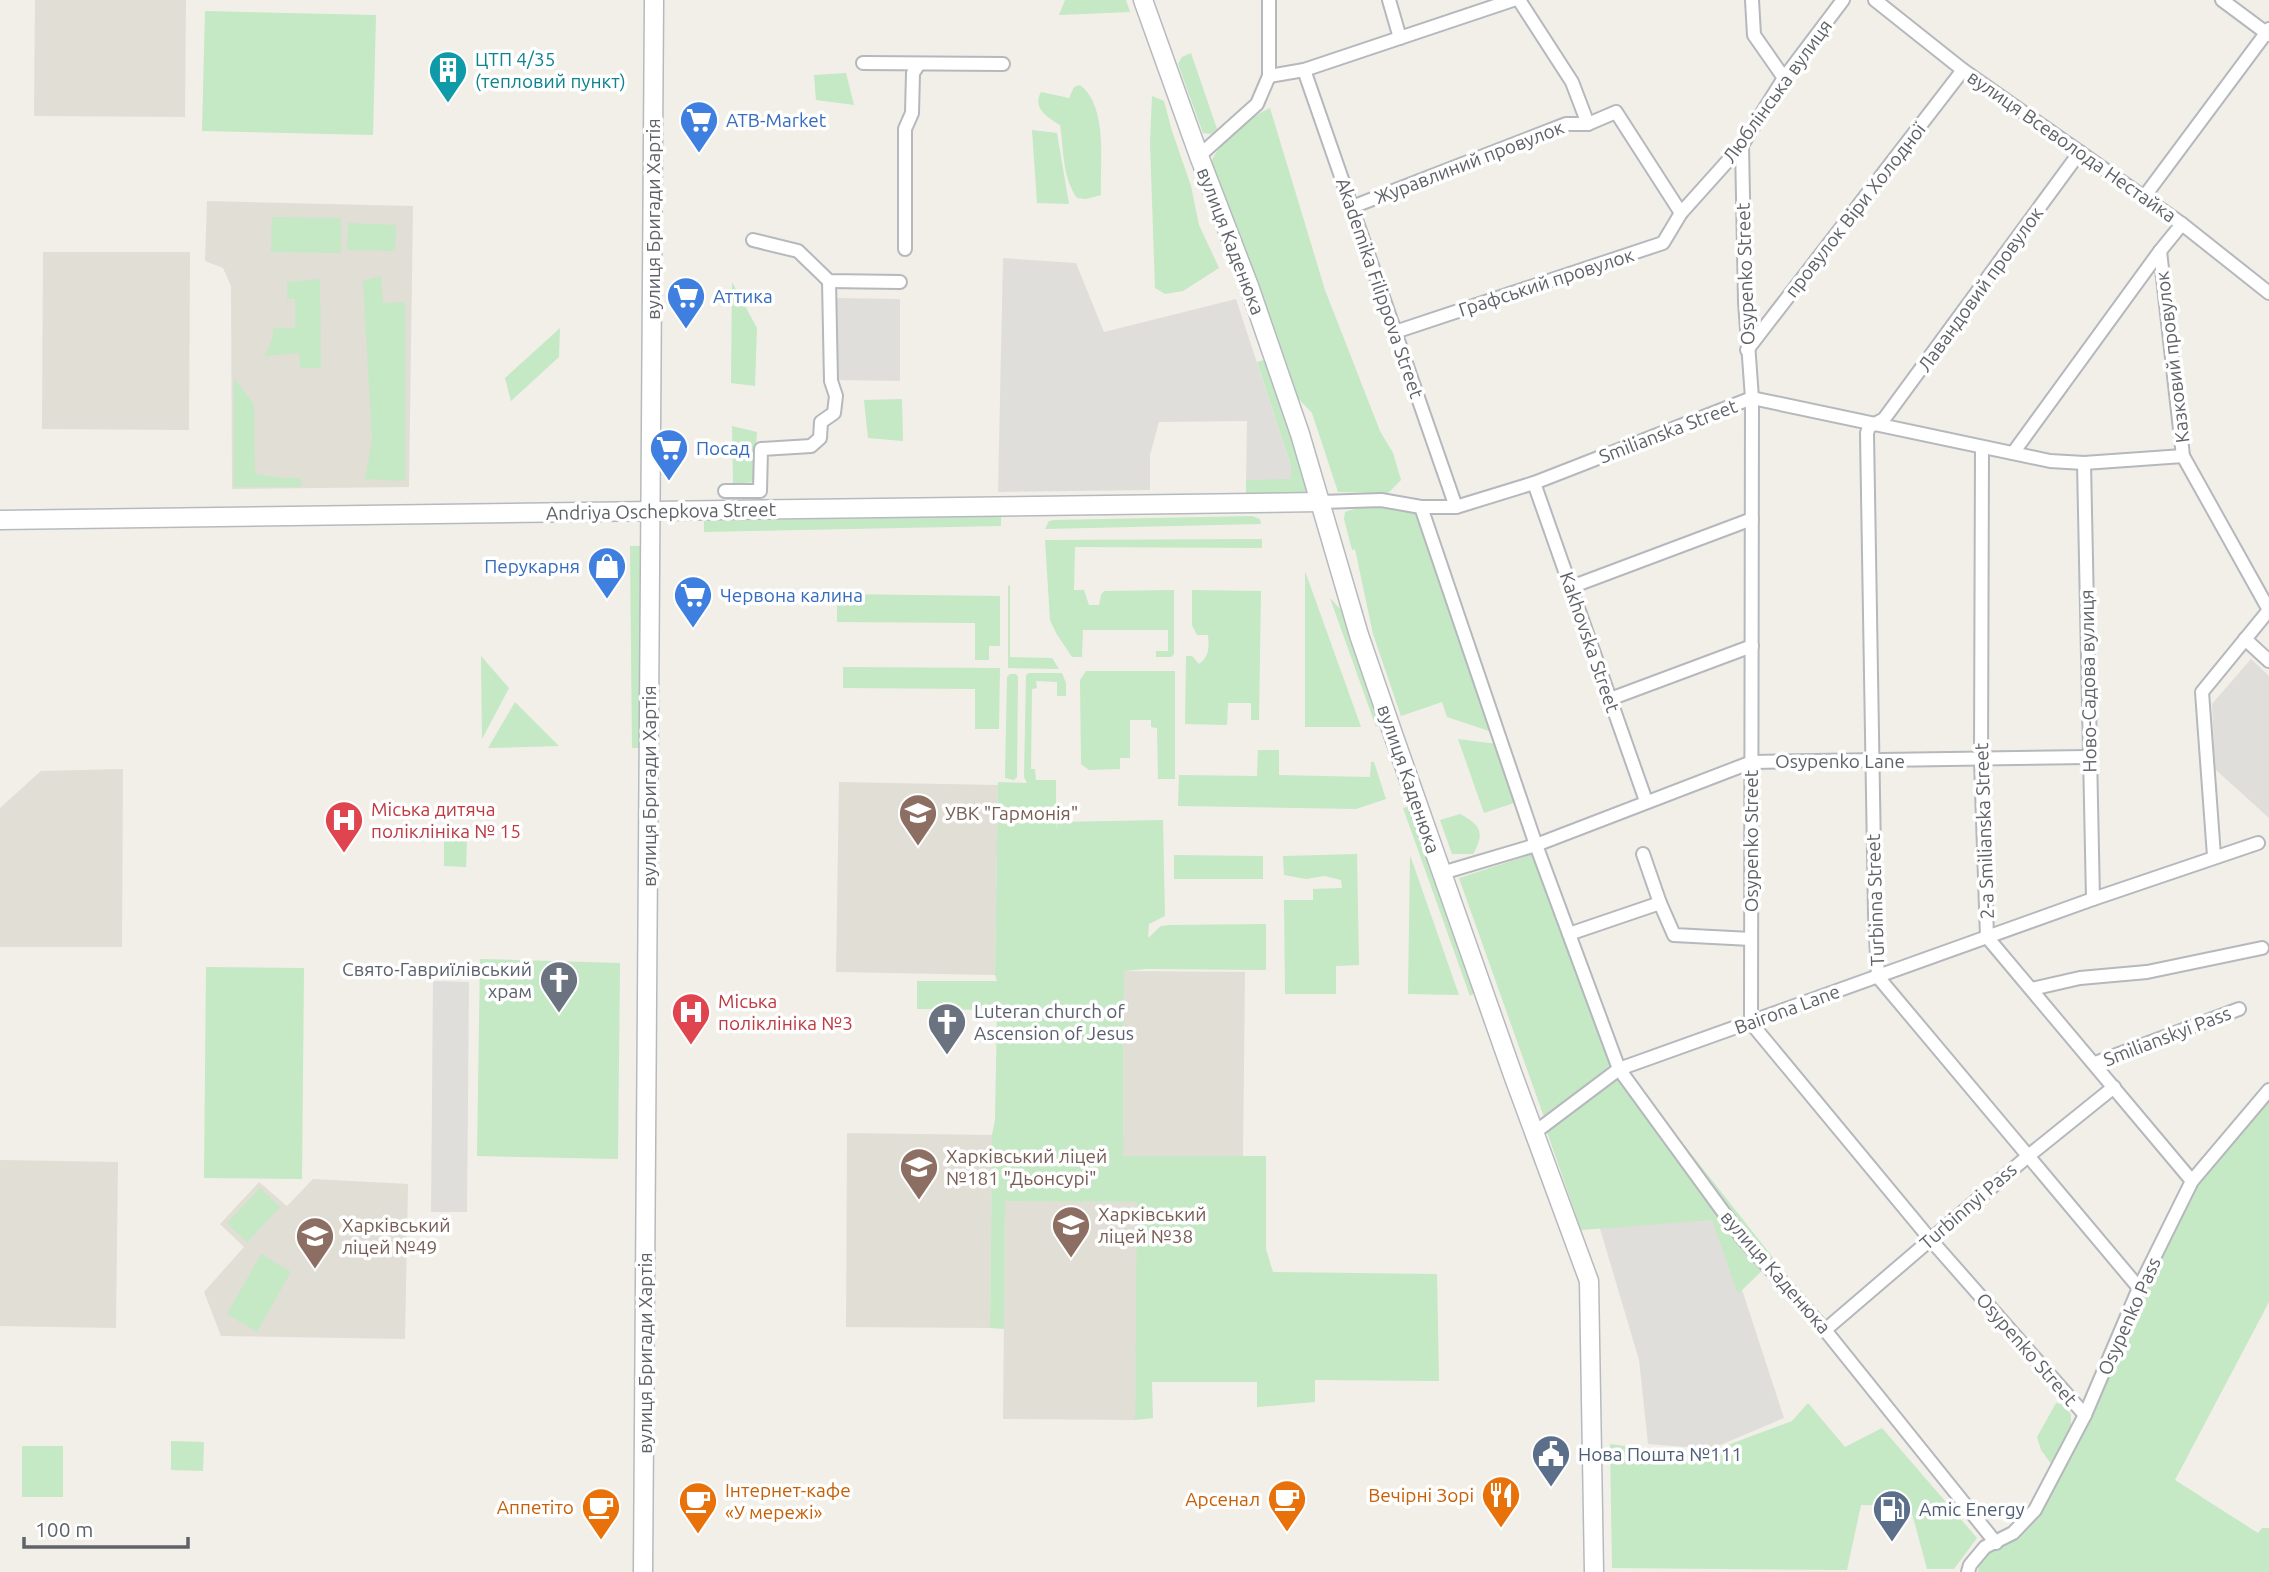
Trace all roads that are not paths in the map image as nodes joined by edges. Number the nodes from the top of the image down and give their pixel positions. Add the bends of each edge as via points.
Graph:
1 (654, 0) edge
2 (1143, 0) edge
3 (1269, 0) edge
4 (1389, 0) edge
5 (1513, 0) edge
6 (1519, 0) edge
7 (1752, 0) edge
8 (1843, 0) edge
9 (1875, 0) edge
10 (2222, 0) edge
11 (2268, 32) edge
12 (1399, 38) junction
13 (863, 63) dead end
14 (919, 64) junction
15 (1003, 64) dead end
16 (1304, 69) junction
17 (1963, 70) junction
18 (1269, 76) junction
19 (1784, 78) junction
20 (1588, 124) junction
21 (1742, 145) junction
22 (2080, 152) junction
23 (1199, 156) junction
24 (2144, 197) junction
25 (1352, 207) junction
26 (1681, 213) junction
27 (2182, 224) junction
28 (753, 240) dead end
29 (905, 249) dead end
30 (2160, 251) junction
31 (829, 281) junction
32 (900, 282) dead end
33 (2269, 293) edge
34 (1395, 332) junction
35 (1747, 350) junction
36 (1752, 398) junction
37 (1878, 424) junction
38 (1982, 447) junction
39 (2013, 453) junction
40 (2183, 456) junction
41 (2084, 463) junction
42 (1534, 483) junction
43 (724, 491) dead end
44 (1321, 502) junction
45 (1421, 507) junction
46 (1456, 507) junction
47 (651, 512) junction
48 (1752, 519) junction
49 (0, 520) edge
50 (1571, 587) junction
51 (2269, 610) edge
52 (2245, 639) junction
53 (1752, 646) junction
54 (2269, 661) edge
55 (1610, 699) junction
56 (2088, 757) junction
57 (1981, 760) junction
58 (1872, 761) junction
59 (1752, 762) junction
60 (1646, 801) junction
61 (2258, 843) dead end
62 (1536, 845) junction
63 (1643, 854) dead end
64 (2214, 856) junction
65 (1442, 873) junction
66 (2093, 899) junction
67 (1660, 903) junction
68 (1569, 934) junction
69 (1987, 937) junction
70 (1751, 939) junction
71 (2262, 948) dead end
72 (1878, 977) junction
73 (2032, 989) junction
74 (2239, 1009) dead end
75 (1751, 1023) junction
76 (2095, 1063) junction
77 (1619, 1069) junction
78 (2114, 1087) junction
79 (2269, 1090) edge
80 (1534, 1133) junction
81 (2027, 1157) junction
82 (2192, 1181) junction
83 (1930, 1239) junction
84 (2139, 1288) junction
85 (1825, 1330) junction
86 (2085, 1415) junction
87 (1996, 1543) junction
88 (643, 1572) edge
89 (1594, 1572) edge
90 (1968, 1572) edge

1 - 47 street, вулиця Бригади Хартія
2 - 23 street, вулиця Каденюка
3 - 18 street
4 - 12 street
5 - 12 street
6 - 20 street via 1572,82
7 - 19 street via 1754,35
8 - 19 street, Люблінська вулиця
9 - 17 street, вулиця Всеволода Нестайка
10 - 11 street
11 - 24 street
12 - 16 street
13 - 14 street
14 - 15 street
14 - 29 street via 913,73 912,113 905,129
16 - 18 street
16 - 25 street, Akademika Filippova Street
17 - 22 street, вулиця Всеволода Нестайка
17 - 35 street, провулок Віри Холодної
18 - 23 street via 1257,104
19 - 21 street, Люблінська вулиця
20 - 25 street, Журавлиний провулок via 1566,124
20 - 26 street, Журавлиний провулок via 1616,112
21 - 26 street, Люблінська вулиця
21 - 35 street, Osypenko Street
22 - 24 street, вулиця Всеволода Нестайка
22 - 37 street, Лавандовий провулок
23 - 44 street, вулиця Каденюка via 1249,286
24 - 27 street, вулиця Всеволода Нестайка
25 - 34 street, Akademika Filippova Street
26 - 34 street, Графський провулок via 1663,243
27 - 30 street
27 - 33 street, вулиця Всеволода Нестайка
28 - 31 street via 798,251
30 - 39 street
30 - 40 street, Казковий провулок
31 - 32 street
31 - 43 street via 834,413 821,422 820,438 811,446 761,449 760,491
34 - 46 street, Akademika Filippova Street
35 - 36 street, Osypenko Street
36 - 37 street, Smilianska Street
36 - 42 street, Smilianska Street
36 - 48 street, Osypenko Street
37 - 38 street, Smilianska Street
37 - 58 street, Turbinna Street via 1867,433
38 - 39 street, Smilianska Street
38 - 57 street, 2-a Smilianska Street
39 - 41 street, Smilianska Street
40 - 41 street, Smilianska Street
40 - 51 street, Казковий провулок
41 - 56 street, Ново-Садова вулиця
42 - 46 street, Smilianska Street
42 - 50 street, Kakhovska Street
44 - 45 street, Smilianska Street via 1381,500
44 - 47 street, Andriya Oschepkova Street
44 - 65 street, вулиця Каденюка via 1359,635
45 - 46 street, Smilianska Street
45 - 62 street, вулиця Каденюка
47 - 49 street, Andriya Oschepkova Street
47 - 88 street, вулиця Бригади Хартія
48 - 50 street
48 - 53 street, Osypenko Street
50 - 55 street, Kakhovska Street
51 - 52 street
52 - 54 street
52 - 64 street via 2202,692
53 - 55 street
53 - 59 street, Osypenko Street
55 - 60 street, Kakhovska Street
56 - 57 street, Osypenko Lane
56 - 66 street, Ново-Садова вулиця
57 - 58 street, Osypenko Lane
57 - 69 street, 2-a Smilianska Street
58 - 59 street, Osypenko Lane
58 - 72 street, Turbinna Street
59 - 60 street, Osypenko Lane
59 - 70 street, Osypenko Street
60 - 62 street, Osypenko Lane
61 - 64 street, Bairona Lane
62 - 65 street, Osypenko Lane
62 - 68 street, вулиця Каденюка
63 - 67 street
64 - 66 street, Bairona Lane
65 - 80 street, вулиця Каденюка
66 - 69 street, Bairona Lane
67 - 68 street
67 - 70 street via 1674,935
68 - 77 street, вулиця Каденюка
69 - 72 street, Bairona Lane
69 - 73 street, 2-a Smilianska Street
70 - 75 street, Osypenko Street
71 - 73 street
72 - 75 street, Bairona Lane
72 - 81 street, Turbinna Street
73 - 76 street, 2-a Smilianska Street
74 - 76 street, Smilianskyi Pass
75 - 77 street, Bairona Lane
75 - 83 street, Osypenko Street
76 - 78 street, 2-a Smilianska Street
77 - 80 street, Bairona Lane
77 - 85 street, вулиця Каденюка via 1742,1239
78 - 81 street, Turbinnyi Pass
78 - 82 street, 2-a Smilianska Street
79 - 82 street, Osypenko Pass
80 - 89 street, вулиця Каденюка via 1589,1281
81 - 83 street, Turbinnyi Pass
81 - 84 street, Turbinna Street
82 - 84 street, Osypenko Pass
83 - 85 street, Turbinnyi Pass
83 - 86 street, Osypenko Street
84 - 86 street, Osypenko Pass
85 - 87 street, вулиця Каденюка
86 - 87 street, Osypenko Pass via 2035,1510
87 - 90 street, Osypenko Pass via 1985,1547

